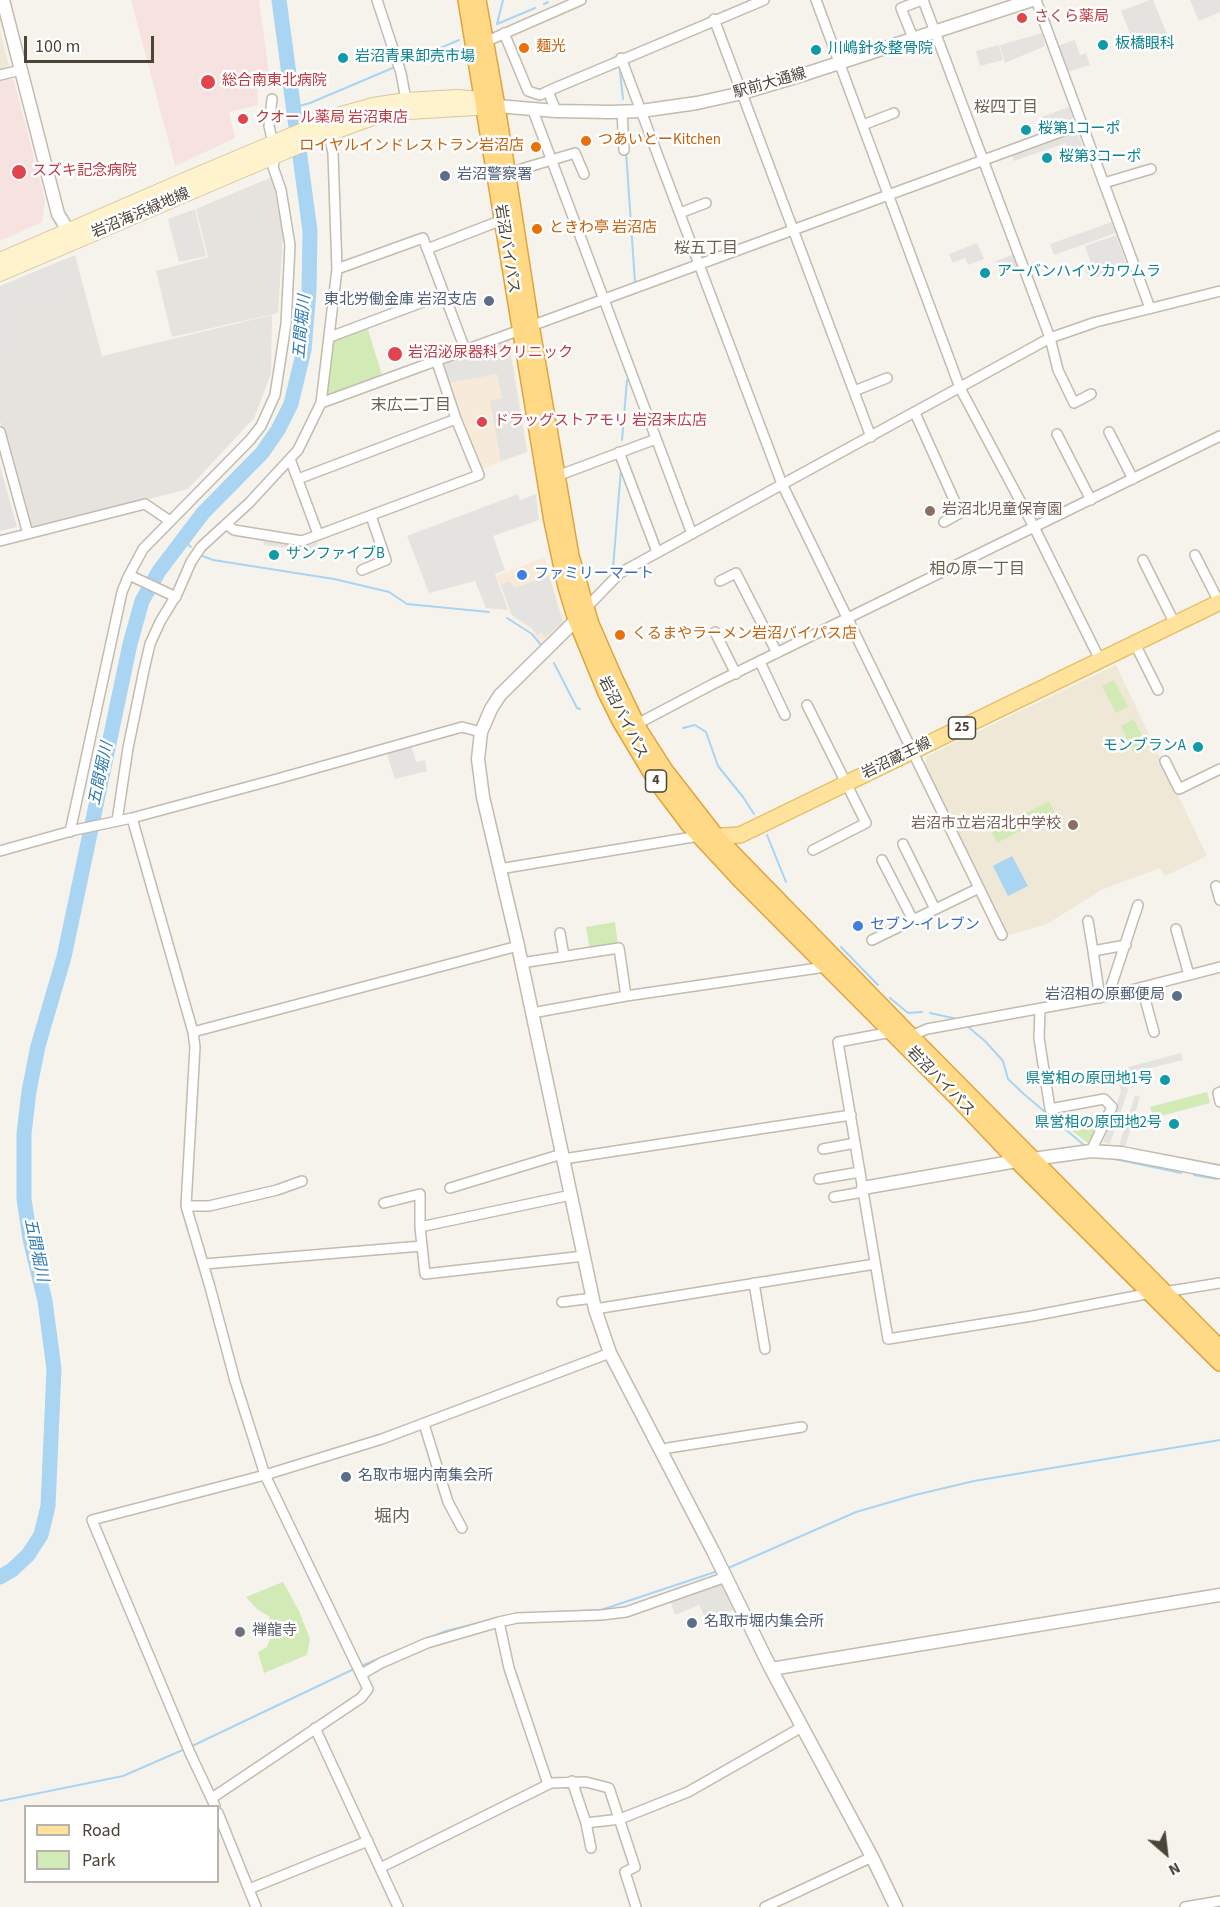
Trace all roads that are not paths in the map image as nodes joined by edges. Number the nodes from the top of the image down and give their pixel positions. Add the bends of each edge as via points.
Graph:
1 (3, 0) edge
2 (376, 0) edge
3 (466, 0) edge
4 (478, 0) edge
5 (581, 0) edge
6 (764, 0) edge
7 (816, 0) edge
8 (922, 0) edge
9 (1034, 0) edge
10 (714, 19) junction
11 (936, 32) junction
12 (504, 33) junction
13 (913, 39) junction
14 (485, 42) junction
15 (621, 58) junction
16 (839, 63) junction
17 (21, 70) junction
18 (0, 75) edge
19 (548, 91) junction
20 (741, 93) junction
21 (272, 99) dead end
22 (406, 100) junction
23 (488, 104) junction
24 (532, 108) junction
25 (556, 111) junction
26 (622, 111) junction
27 (641, 111) junction
28 (894, 113) dead end
29 (1082, 124) junction
30 (863, 125) junction
31 (322, 129) junction
32 (277, 148) junction
33 (624, 150) dead end
34 (984, 158) junction
35 (551, 160) junction
36 (1150, 169) dead end
37 (508, 173) junction
38 (584, 174) dead end
39 (1104, 183) junction
40 (889, 193) junction
41 (706, 203) dead end
42 (680, 213) junction
43 (502, 220) junction
44 (793, 229) junction
45 (72, 236) junction
46 (427, 249) junction
47 (0, 260) edge
48 (699, 264) junction
49 (337, 269) junction
50 (0, 274) edge
51 (1220, 291) edge
52 (444, 294) junction
53 (603, 300) junction
54 (1150, 308) junction
55 (525, 328) junction
56 (330, 337) junction
57 (1050, 338) junction
58 (465, 352) junction
59 (437, 362) junction
60 (887, 378) dead end
61 (960, 388) junction
62 (854, 391) junction
63 (1091, 394) dead end
64 (321, 403) junction
65 (915, 413) junction
66 (456, 419) junction
67 (0, 432) edge
68 (1109, 432) dead end
69 (1057, 434) dead end
70 (1220, 436) edge
71 (871, 437) junction
72 (656, 439) junction
73 (620, 452) junction
74 (290, 459) junction
75 (557, 476) junction
76 (298, 479) junction
77 (1133, 479) junction
78 (782, 484) junction
79 (1091, 500) junction
80 (370, 516) junction
81 (170, 521) junction
82 (944, 522) dead end
83 (226, 524) junction
84 (1034, 527) junction
85 (28, 534) junction
86 (318, 534) junction
87 (692, 534) junction
88 (0, 541) edge
89 (657, 552) junction
90 (1195, 555) dead end
91 (1143, 560) dead end
92 (362, 570) dead end
93 (130, 575) junction
94 (720, 581) dead end
95 (173, 596) junction
96 (1220, 602) edge
97 (581, 614) junction
98 (846, 618) junction
99 (1175, 624) junction
100 (715, 632) dead end
101 (1135, 644) junction
102 (777, 653) junction
103 (1100, 660) junction
104 (760, 662) junction
105 (736, 674) junction
106 (1158, 690) dead end
107 (807, 705) dead end
108 (785, 715) dead end
109 (637, 724) junction
110 (481, 732) junction
111 (912, 752) junction
112 (1165, 761) dead end
113 (1220, 769) edge
114 (846, 783) junction
115 (132, 818) junction
116 (115, 821) junction
117 (73, 831) junction
118 (699, 836) junction
119 (717, 837) junction
120 (903, 844) dead end
121 (813, 850) dead end
122 (0, 851) edge
123 (882, 860) dead end
124 (499, 869) junction
125 (1216, 886) dead end
126 (979, 888) junction
127 (1220, 900) edge
128 (1138, 905) dead end
129 (934, 909) junction
130 (913, 920) junction
131 (1088, 921) dead end
132 (1176, 929) dead end
133 (560, 933) dead end
134 (1002, 935) dead end
135 (872, 940) dead end
136 (1126, 945) junction
137 (518, 946) junction
138 (1093, 951) junction
139 (564, 956) junction
140 (521, 963) junction
141 (825, 967) junction
142 (1220, 967) edge
143 (1189, 975) junction
144 (1142, 988) junction
145 (626, 996) junction
146 (1104, 997) junction
147 (1040, 1010) junction
148 (532, 1012) junction
149 (193, 1032) junction
150 (892, 1032) junction
151 (1154, 1032) dead end
152 (911, 1036) junction
153 (1220, 1092) edge
154 (1220, 1102) edge
155 (851, 1115) junction
156 (855, 1143) junction
157 (823, 1149) dead end
158 (1091, 1151) junction
159 (563, 1156) junction
160 (1034, 1159) junction
161 (1017, 1161) junction
162 (860, 1172) junction
163 (1220, 1172) edge
164 (819, 1179) dead end
165 (302, 1181) dead end
166 (450, 1188) dead end
167 (863, 1190) junction
168 (571, 1195) junction
169 (834, 1197) dead end
170 (384, 1203) dead end
171 (186, 1206) junction
172 (420, 1227) junction
173 (422, 1246) junction
174 (584, 1256) junction
175 (204, 1264) junction
176 (875, 1264) junction
177 (754, 1283) junction
178 (1220, 1283) edge
179 (1157, 1293) junction
180 (562, 1302) dead end
181 (594, 1304) junction
182 (1220, 1348) edge
183 (765, 1349) dead end
184 (610, 1353) junction
185 (1220, 1363) edge
186 (424, 1424) junction
187 (802, 1427) dead end
188 (661, 1451) junction
189 (265, 1475) junction
190 (462, 1528) dead end
191 (724, 1573) junction
192 (1220, 1595) edge
193 (499, 1622) junction
194 (771, 1669) junction
195 (360, 1670) junction
196 (802, 1727) junction
197 (315, 1728) junction
198 (572, 1781) junction
199 (548, 1784) junction
200 (213, 1802) edge
201 (219, 1815) edge
202 (620, 1819) junction
203 (586, 1823) junction
204 (368, 1841) junction
205 (591, 1848) dead end
206 (872, 1857) junction
207 (381, 1868) junction
208 (249, 1889) junction
209 (1220, 1901) edge
210 (256, 1907) edge
211 (398, 1907) edge
212 (636, 1907) edge
213 (765, 1907) edge
214 (896, 1907) edge
215 (1185, 1907) edge

1 - 17 street
2 - 22 street
3 - 23 highway, 岩沼バイパス / 4
4 - 14 highway, 岩沼バイパス / 4
5 - 12 street
6 - 10 street
7 - 16 street
8 - 11 street
8 - 13 street via 901,8
9 - 11 street, 駅前大通線
9 - 29 street
10 - 15 street
10 - 20 street
11 - 13 street, 駅前大通線
11 - 34 street
12 - 14 street
12 - 19 street via 528,92 540,95
13 - 16 street, 駅前大通線
14 - 23 highway, 岩沼バイパス / 4
15 - 19 street
15 - 27 street
16 - 20 street, 駅前大通線
16 - 30 street
17 - 18 street
17 - 45 street via 58,214
19 - 25 street
20 - 27 street, 駅前大通線
20 - 44 street
21 - 32 street via 269,126
22 - 23 main road via 457,98
22 - 31 main road via 373,105
23 - 24 street, 駅前大通線
23 - 31 main road via 408,112
23 - 37 highway, 岩沼バイパス / 4
23 - 43 highway, 岩沼バイパス / 4
24 - 25 street, 駅前大通線
24 - 35 street
25 - 26 street, 駅前大通線
26 - 27 street, 駅前大通線
26 - 33 street
27 - 42 street
28 - 30 street
29 - 34 street
29 - 39 street
30 - 40 street
31 - 32 main road, 岩沼海浜緑地線
31 - 49 street via 333,153
32 - 45 main road, 岩沼海浜緑地線
32 - 81 street via 273,167 290,245 286,324 275,395 250,440
34 - 40 street
34 - 57 street
35 - 37 street
35 - 38 street via 575,153
35 - 53 street
36 - 39 street
37 - 55 highway, 岩沼バイパス / 4
39 - 54 street
40 - 44 street
40 - 61 street
41 - 42 street
42 - 48 street
43 - 46 street
43 - 55 highway, 岩沼バイパス / 4
44 - 48 street
44 - 62 street
45 - 47 main road, 岩沼海浜緑地線
45 - 50 main road, 岩沼海浜緑地線
46 - 49 street via 423,238
46 - 52 street
48 - 53 street
48 - 78 street
49 - 56 street
51 - 54 street
52 - 56 street
52 - 58 street
53 - 55 street
53 - 72 street
54 - 57 street
55 - 58 street
55 - 75 highway, 岩沼バイパス / 4
55 - 97 highway, 岩沼バイパス / 4 via 552,521 566,587
56 - 64 street
57 - 61 street
57 - 63 street via 1058,370 1074,403
58 - 59 street
59 - 64 street
59 - 66 street
60 - 62 street
61 - 65 street
61 - 84 street
62 - 71 street
64 - 74 street
65 - 71 street
65 - 82 street via 960,513
66 - 76 street
66 - 80 street via 479,475
67 - 85 street
68 - 77 street
69 - 79 street
70 - 77 street
71 - 78 street
72 - 73 street
72 - 87 street
73 - 75 street
73 - 89 street
74 - 76 street
74 - 83 street
75 - 97 highway, 岩沼バイパス / 4
76 - 86 street
77 - 79 street
78 - 87 street
78 - 98 street
79 - 84 street
80 - 86 street
80 - 92 street via 386,560
81 - 85 street via 145,504
81 - 93 street via 143,549
83 - 86 street via 234,530 302,542
83 - 95 street via 201,547
84 - 98 street
84 - 103 street
85 - 88 street
87 - 89 street
89 - 97 street via 620,573
90 - 96 street
91 - 99 street
93 - 95 street
93 - 117 street via 122,592
94 - 102 street via 736,573
95 - 116 street via 150,644
96 - 99 main road, 岩沼蔵王線 / 25
97 - 109 highway, 岩沼バイパス / 4
97 - 110 street via 500,696
97 - 118 highway, 岩沼バイパス / 4 via 606,693 620,721 656,781
98 - 102 street
98 - 111 street
99 - 101 main road, 岩沼蔵王線 / 25
100 - 105 street
101 - 103 main road, 岩沼蔵王線 / 25
101 - 106 street
102 - 104 street
103 - 111 main road, 岩沼蔵王線 / 25
104 - 105 street
104 - 108 street
105 - 109 street
107 - 114 street
109 - 119 highway, 岩沼バイパス / 4 via 665,770
110 - 115 street via 462,727
110 - 124 street via 478,759
111 - 114 main road, 岩沼蔵王線 / 25
111 - 126 street
112 - 113 street via 1179,789
114 - 119 main road, 岩沼蔵王線 / 25 via 740,835
114 - 121 street via 867,823
115 - 116 street
115 - 149 street
116 - 117 street
117 - 122 street
118 - 119 main road, 岩沼蔵王線 / 25
118 - 124 street
118 - 141 highway, 岩沼バイパス / 4
119 - 152 highway, 岩沼バイパス / 4
120 - 129 street
123 - 130 street
124 - 137 street
125 - 127 street
126 - 129 street
126 - 134 street
128 - 136 street
129 - 130 street
130 - 135 street
131 - 138 street
132 - 143 street
133 - 139 street
136 - 138 street
136 - 146 street
137 - 140 street
137 - 149 street
138 - 146 street
139 - 140 street
139 - 145 street via 619,948
140 - 148 street
141 - 145 street
141 - 150 highway, 岩沼バイパス / 4
142 - 143 street
143 - 144 street
144 - 146 street
144 - 151 street
145 - 148 street
146 - 147 street
147 - 152 street via 927,1029
147 - 158 street via 1039,1038 1050,1109 1104,1099 1112,1107
148 - 159 street
149 - 171 street
150 - 155 street via 837,1042
150 - 161 highway, 岩沼バイパス / 4
152 - 160 highway, 岩沼バイパス / 4
153 - 154 street
155 - 156 street
155 - 159 street
156 - 157 street
156 - 162 street
158 - 160 street
158 - 163 street
159 - 166 street
159 - 168 street
160 - 161 street
160 - 179 highway, 岩沼バイパス / 4
161 - 167 street
161 - 179 highway, 岩沼バイパス / 4
162 - 164 street
162 - 167 street
165 - 171 street via 209,1206
167 - 169 street
167 - 176 street
168 - 172 street
168 - 174 street
170 - 172 street via 420,1194
171 - 175 street
172 - 173 street
173 - 174 street via 425,1274
173 - 175 street
174 - 181 street
175 - 189 street
176 - 177 street
176 - 179 street via 888,1339
177 - 181 street
177 - 183 street
178 - 179 street
179 - 182 highway, 岩沼バイパス / 4
179 - 185 highway, 岩沼バイパス / 4
180 - 181 street
181 - 184 street
184 - 186 street
184 - 188 street
186 - 189 street
186 - 190 street via 448,1502
187 - 188 street
188 - 191 street
189 - 195 street
189 - 200 street via 92,1520
191 - 193 street via 626,1612
191 - 194 street
192 - 194 street
193 - 195 street via 427,1643
193 - 199 street via 509,1668
194 - 196 street
195 - 197 street via 368,1689 362,1698
196 - 202 street via 687,1792
196 - 206 street
197 - 200 street
197 - 204 street
198 - 199 street
198 - 202 street via 609,1788
198 - 203 street
199 - 207 street
201 - 208 street
202 - 203 street
202 - 212 street via 635,1867 625,1872
203 - 205 street
204 - 207 street
204 - 208 street
206 - 213 street
206 - 214 street
207 - 211 street
208 - 210 street
209 - 215 street

